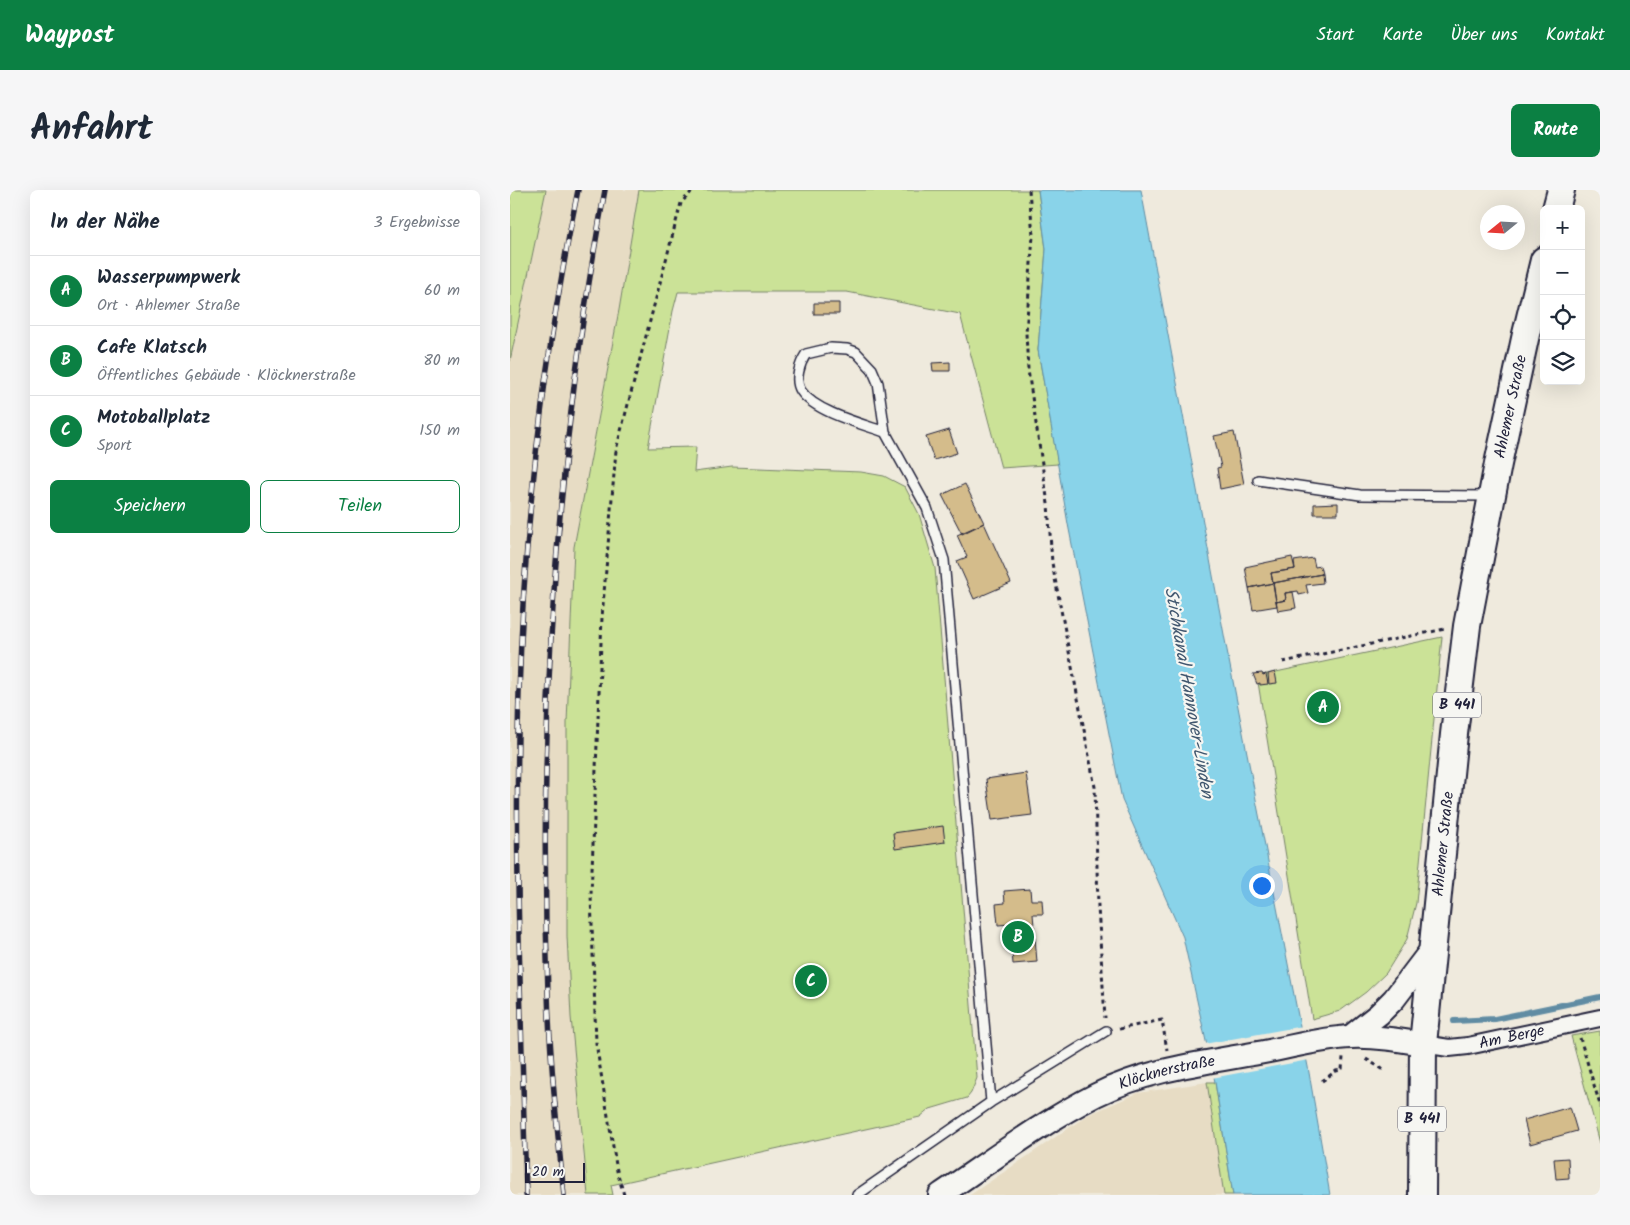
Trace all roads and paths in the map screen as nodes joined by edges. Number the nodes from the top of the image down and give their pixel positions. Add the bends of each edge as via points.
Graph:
1 (693, 190) edge
2 (1029, 190) edge
3 (1561, 190) edge
4 (1557, 205) edge
5 (1540, 276) edge
6 (885, 432) junction
7 (1258, 480) dead end
8 (1492, 496) junction
9 (1467, 626) junction
10 (1283, 662) dead end
11 (1432, 949) junction
12 (1600, 1018) edge
13 (1576, 1023) junction
14 (1106, 1031) junction
15 (1423, 1044) junction
16 (1347, 1047) junction
17 (1168, 1055) dead end
18 (1322, 1081) dead end
19 (991, 1102) junction
20 (1600, 1105) edge
21 (624, 1195) edge
22 (857, 1195) edge
23 (940, 1195) edge
24 (1422, 1195) edge

1 - 21 path via 681,203 616,450 602,617 591,895 596,1043 615,1161
2 - 14 path via 1034,235 1026,333 1028,370 1048,504 1052,563 1095,787
3 - 4 main road
5 - 8 main road, Ahlemer Straße / B 441
6 - 6 lane via 878,383 864,359 847,349 831,348 806,354 800,362 798,378 801,391 829,411
6 - 19 lane via 927,508 944,560
7 - 8 lane via 1360,495
8 - 9 main road, Ahlemer Straße / B 441
9 - 10 path
9 - 11 main road, Ahlemer Straße / B 441
11 - 15 main road, Ahlemer Straße / B 441
11 - 16 main road via 1394,999
12 - 13 street, Am Berge
13 - 15 street, Am Berge via 1468,1046 1449,1048
13 - 20 path
14 - 17 path via 1162,1020
14 - 19 lane
15 - 16 main road, Klöcknerstraße via 1384,1038
15 - 24 main road, Ahlemer Straße / B 441
16 - 18 path via 1342,1070
16 - 23 main road, Klöcknerstraße via 1319,1042 1188,1066 1129,1081 1041,1127
19 - 22 lane

